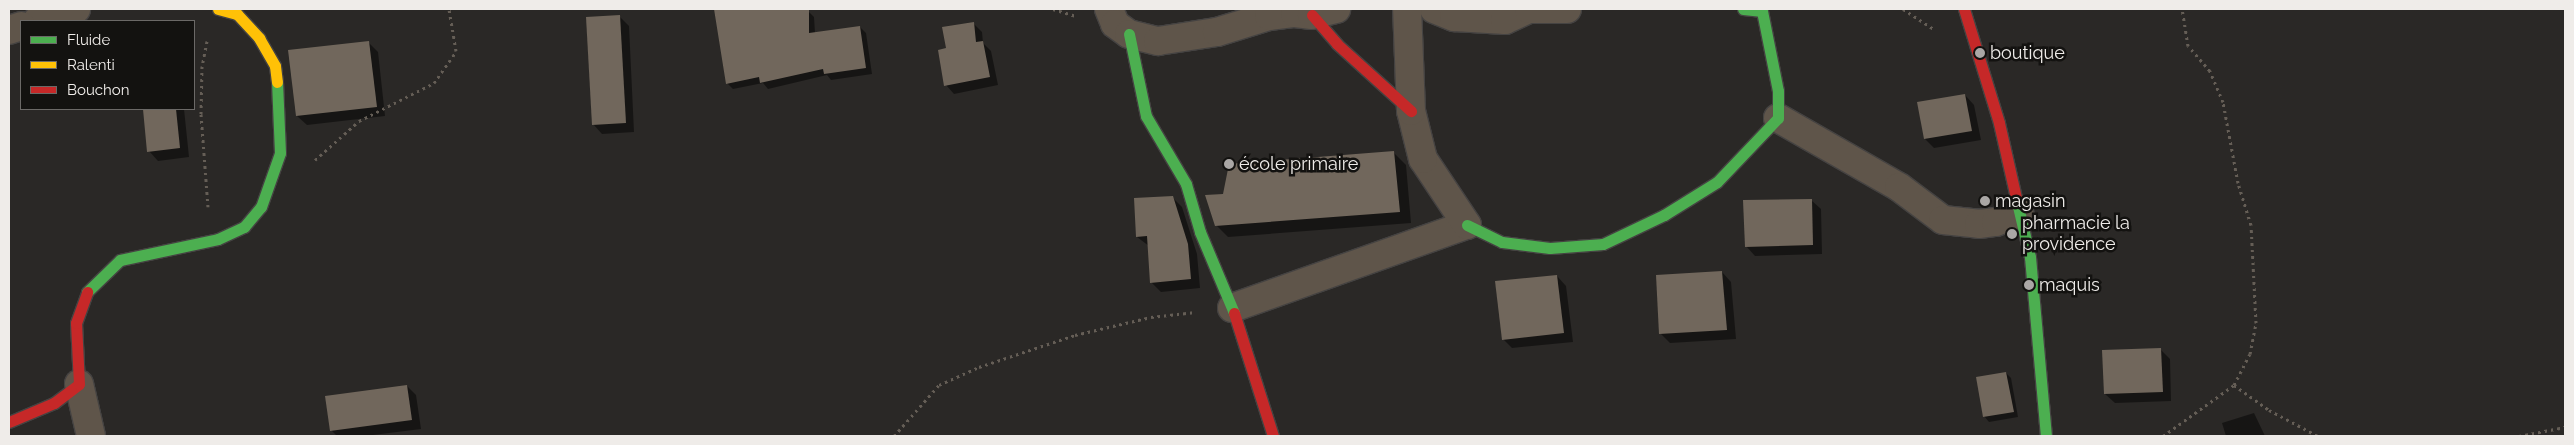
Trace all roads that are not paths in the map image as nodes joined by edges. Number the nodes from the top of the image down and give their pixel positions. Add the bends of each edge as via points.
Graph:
1 (76, 9) edge
2 (218, 9) edge
3 (1109, 9) edge
4 (1407, 9) edge
5 (1434, 9) edge
6 (1567, 9) edge
7 (1743, 9) edge
8 (1964, 9) edge
9 (1324, 12) edge
10 (40, 20) edge
11 (1129, 34) junction
12 (1411, 111) junction
13 (1778, 118) junction
14 (2019, 213) junction
15 (1467, 225) junction
16 (1232, 308) junction
17 (79, 384) junction
18 (9, 422) edge
19 (91, 436) edge
20 (1273, 436) edge
21 (2046, 436) edge

1 - 10 street
2 - 17 street via 237,14 258,38 275,66 281,121 276,170 261,207 244,227 218,239 151,256 120,260 88,289 76,323
3 - 11 street via 1115,24
4 - 12 street
5 - 6 street via 1454,17 1505,20 1529,9
7 - 13 street via 1762,11 1778,91
8 - 14 street via 1999,123
9 - 11 street via 1269,16 1217,32 1158,41
9 - 12 street via 1337,44
11 - 16 street via 1146,116 1186,184 1200,232
12 - 15 street via 1423,159
13 - 14 street via 1899,186 1943,220 1978,224 1996,222
13 - 15 street via 1717,182 1664,215 1603,244 1550,248 1502,242
14 - 21 street via 2035,290
15 - 16 street
16 - 20 street
17 - 18 street via 54,403
17 - 19 street

